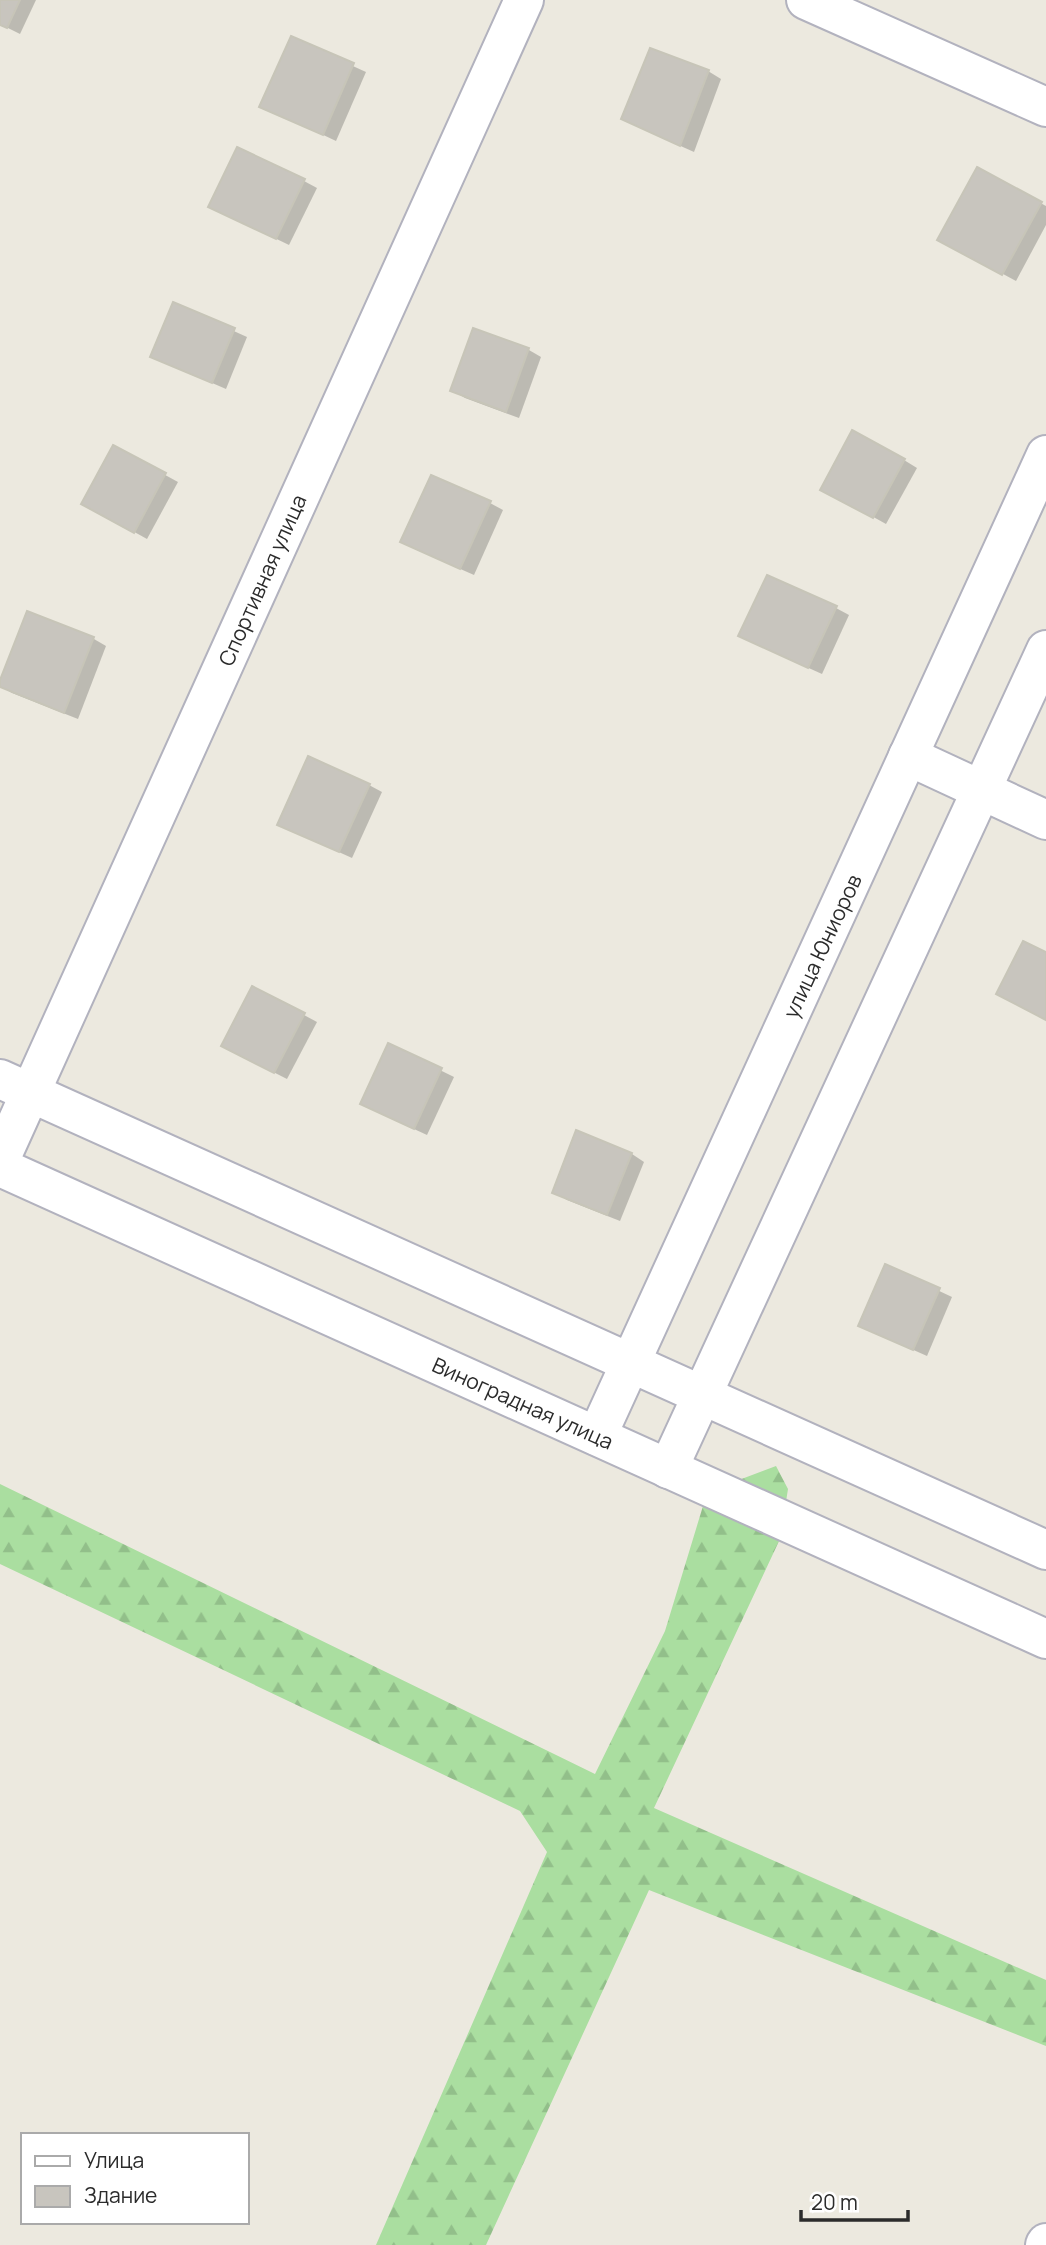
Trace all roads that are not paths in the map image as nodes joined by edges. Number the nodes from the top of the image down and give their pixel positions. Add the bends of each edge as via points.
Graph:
1 (524, 0) edge
2 (806, 0) edge
3 (1046, 107) edge
4 (1046, 455) edge
5 (1046, 650) edge
6 (908, 756) junction
7 (981, 790) junction
8 (1046, 820) edge
9 (15, 1086) edge
10 (0, 1160) edge
11 (0, 1167) edge
12 (631, 1363) junction
13 (701, 1395) junction
14 (597, 1436) junction
15 (668, 1469) junction
16 (1046, 1550) edge
17 (1046, 1639) edge

1 - 9 street, Спортивная улица
2 - 3 street
4 - 6 street, улица Юниоров
5 - 7 street
6 - 7 street
6 - 12 street, улица Юниоров
7 - 8 street
7 - 13 street
9 - 10 street, Спортивная улица
9 - 12 street
11 - 14 street, Виноградная улица
12 - 13 street
12 - 14 street, улица Юниоров
13 - 15 street
13 - 16 street
14 - 15 street, Виноградная улица
15 - 17 street, Виноградная улица

